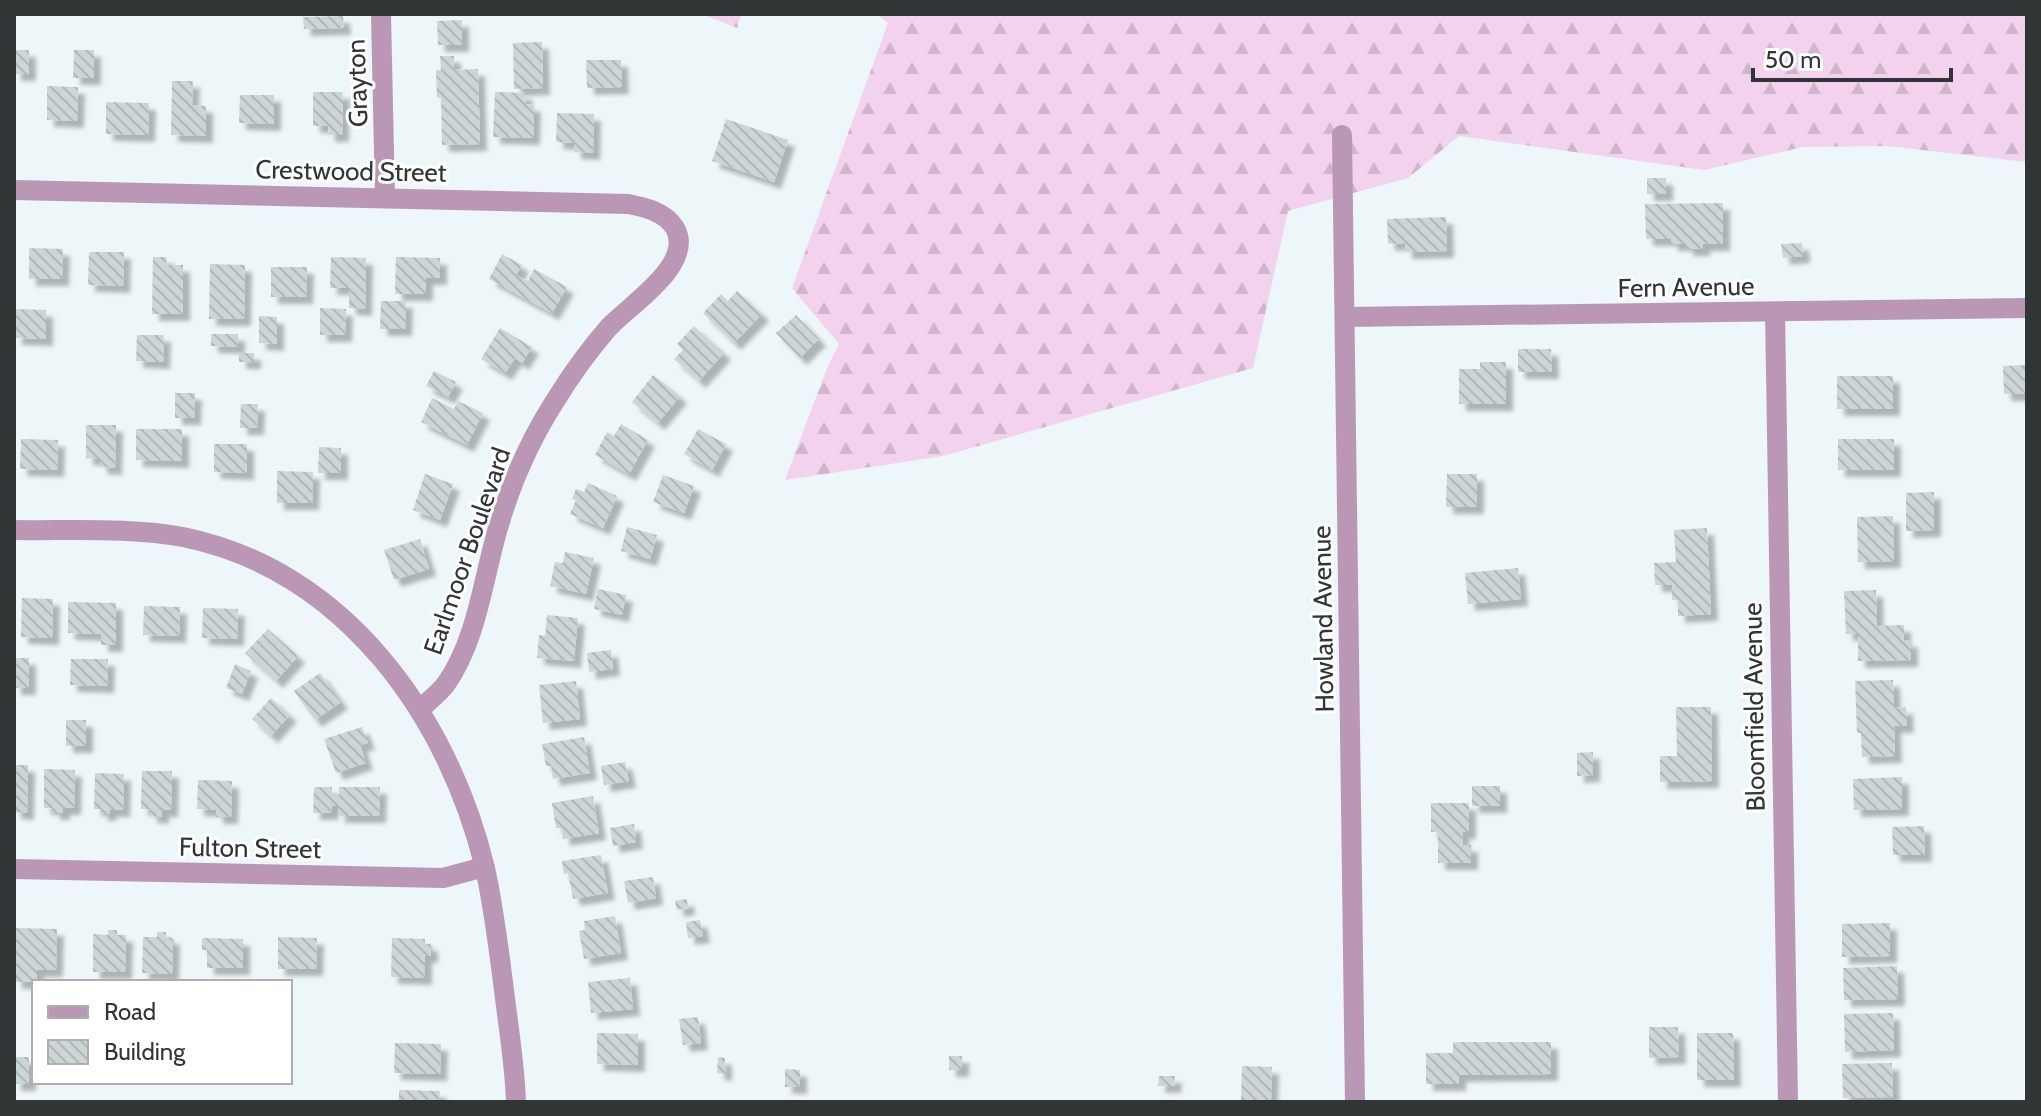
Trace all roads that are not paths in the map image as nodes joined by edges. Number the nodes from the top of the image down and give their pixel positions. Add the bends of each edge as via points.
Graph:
1 (381, 14) edge
2 (1342, 135) dead end
3 (14, 190) edge
4 (385, 198) junction
5 (677, 233) joint
6 (2027, 308) edge
7 (1775, 312) junction
8 (1345, 317) junction
9 (14, 530) edge
10 (420, 709) junction
11 (484, 867) junction
12 (14, 869) edge
13 (516, 1102) edge
14 (1355, 1102) edge
15 (1788, 1102) edge

1 - 4 street, Grayton
2 - 8 street, Howland Avenue
3 - 4 street, Crestwood Street
4 - 5 street, Crestwood Street via 628,204 663,216
5 - 10 street, Earlmoor Boulevard via 679,251 673,265 602,336 539,427 506,501 460,659 444,687
6 - 7 street, Fern Avenue
7 - 8 street, Fern Avenue
7 - 15 street, Bloomfield Avenue
8 - 14 street, Howland Avenue
9 - 10 street via 165,534 265,565 345,620 390,667
10 - 11 street via 456,779
11 - 12 street, Fulton Street via 443,878
11 - 13 street

